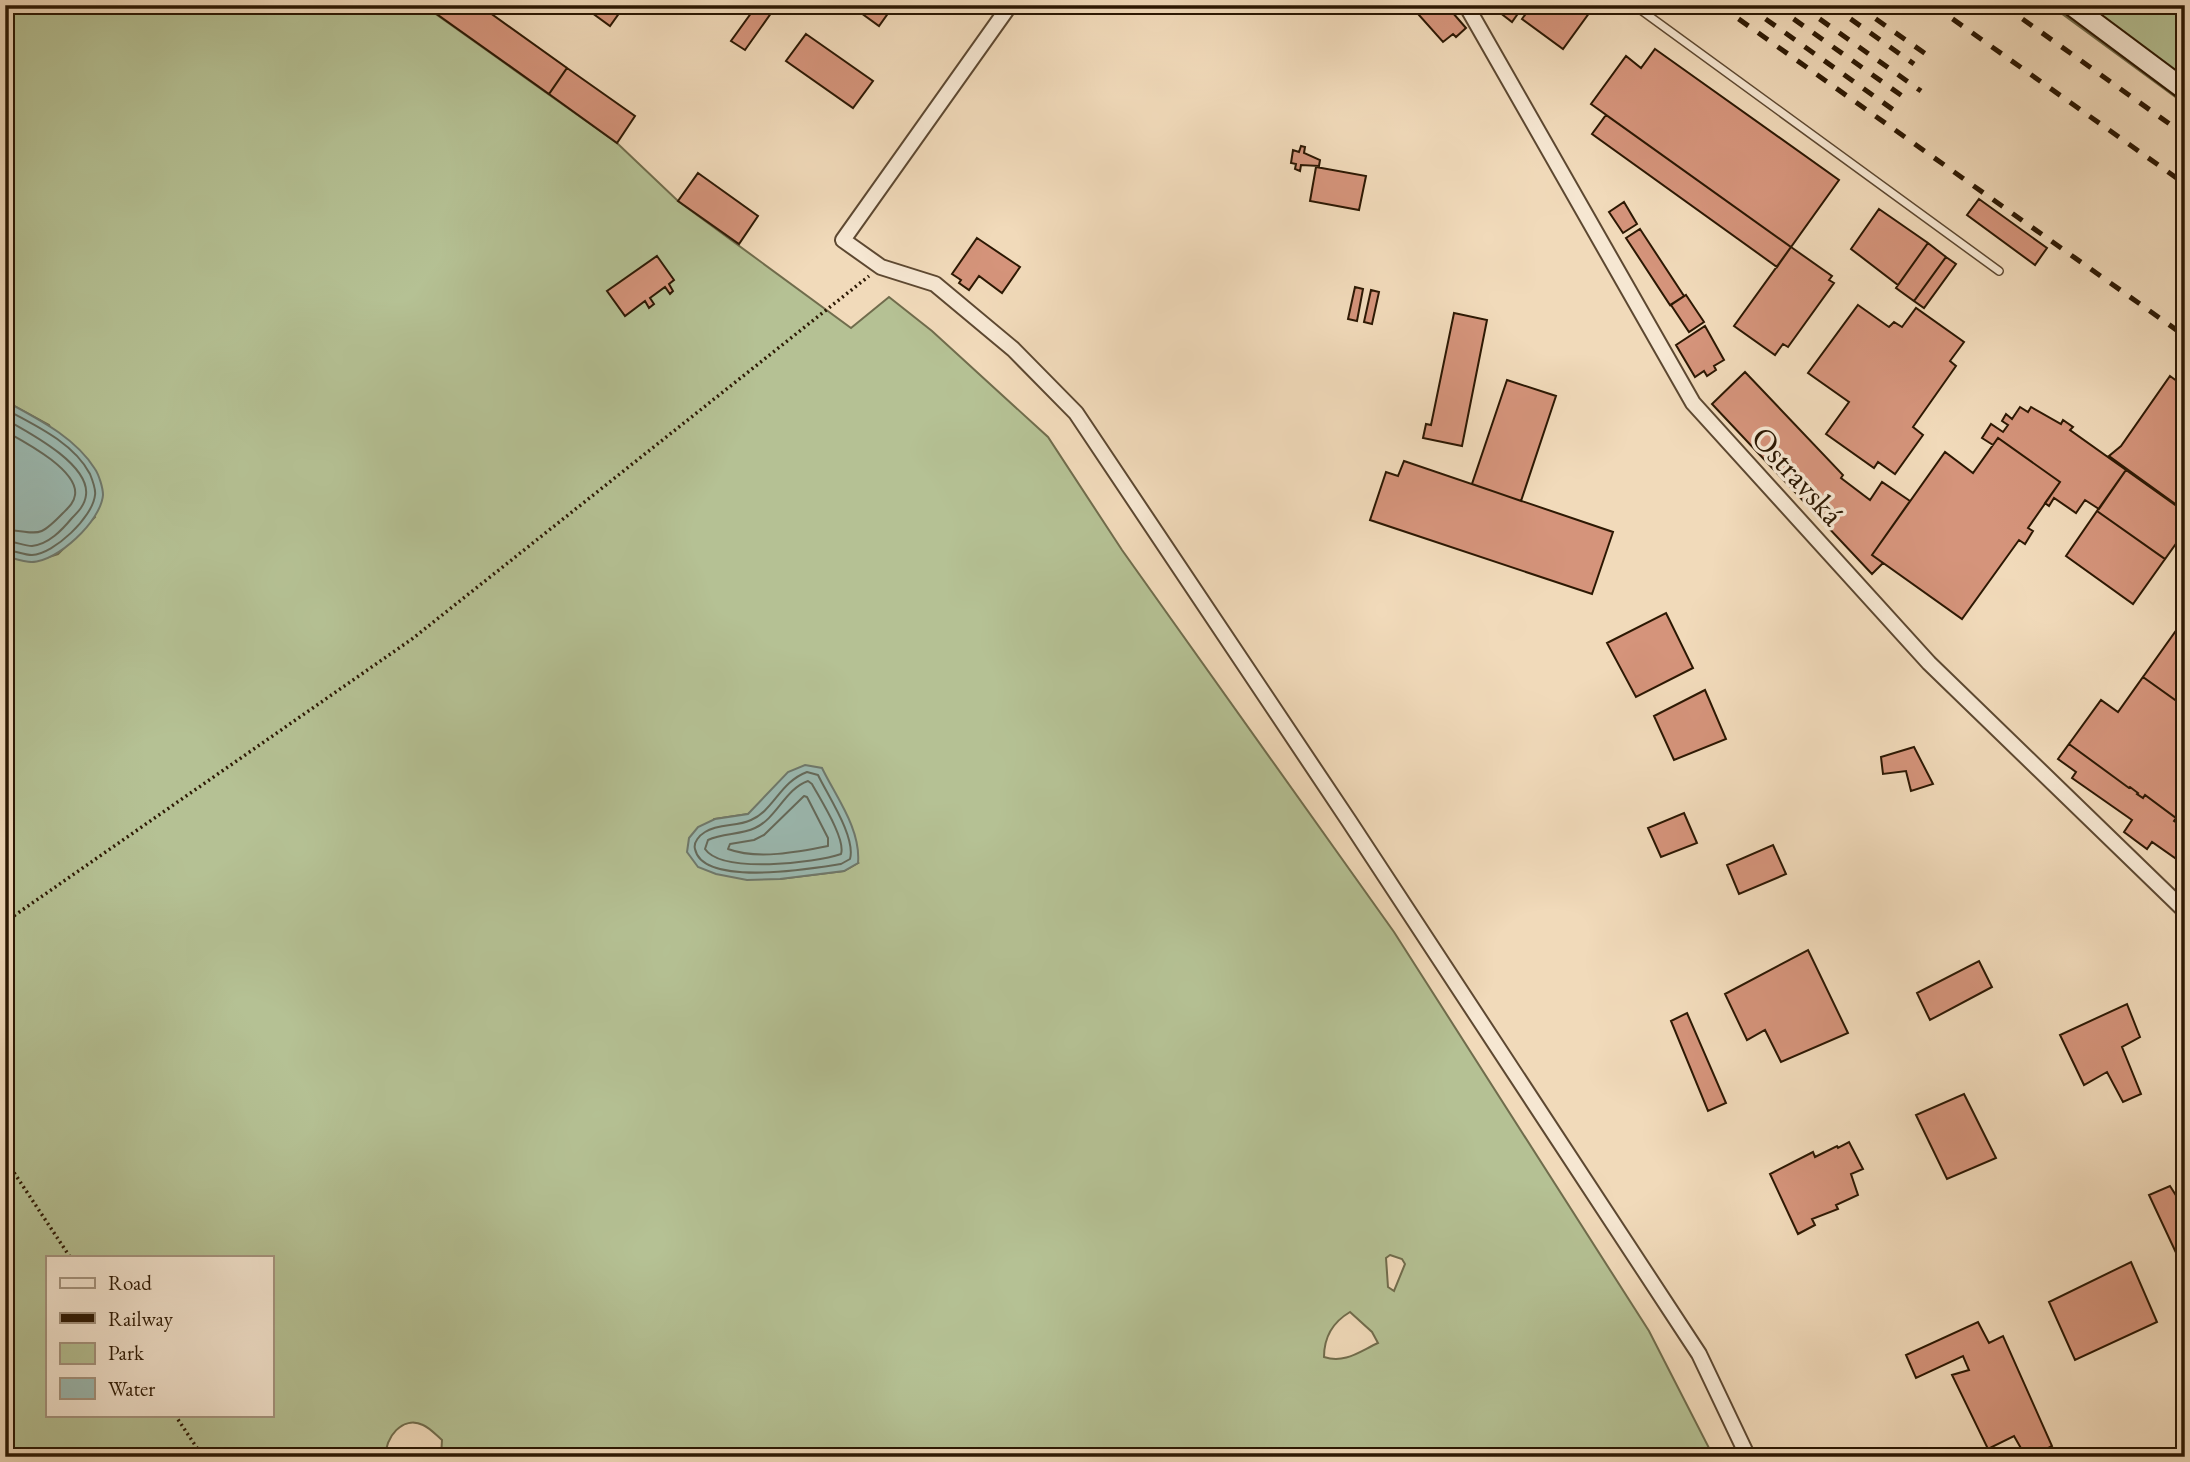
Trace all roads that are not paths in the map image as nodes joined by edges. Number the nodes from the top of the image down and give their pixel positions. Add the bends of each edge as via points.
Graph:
1 (1010, 5) edge
2 (1466, 5) edge
3 (1634, 5) edge
4 (2071, 5) edge
5 (2185, 90) edge
6 (1999, 271) dead end
7 (2185, 911) edge
8 (1748, 1457) edge

1 - 8 street via 843,240 880,267 935,284 1013,349 1076,413 1692,1343
2 - 7 street, Ostravská via 1693,403 1929,663
3 - 6 lane
4 - 5 street

